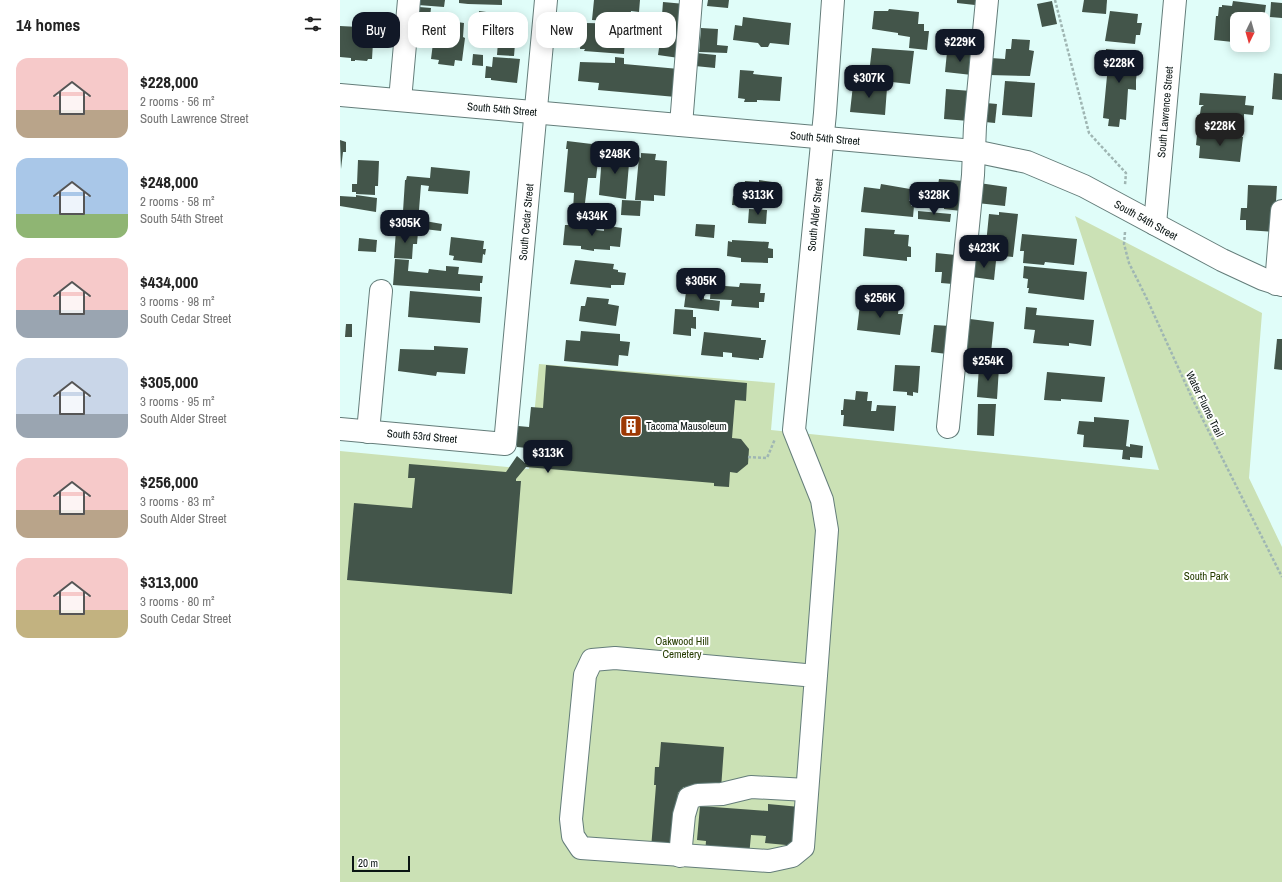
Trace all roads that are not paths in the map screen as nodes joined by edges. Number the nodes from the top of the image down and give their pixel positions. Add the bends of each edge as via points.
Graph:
1 (409, 0) edge
2 (546, 0) edge
3 (690, 0) edge
4 (833, 0) edge
5 (987, 0) edge
6 (1175, 0) edge
7 (340, 95) edge
8 (400, 100) junction
9 (536, 112) junction
10 (681, 126) junction
11 (822, 137) junction
12 (974, 151) junction
13 (1282, 211) edge
14 (1155, 224) junction
15 (1279, 284) edge
16 (381, 291) dead end
17 (948, 427) dead end
18 (340, 429) edge
19 (368, 432) junction
20 (505, 444) joint
21 (816, 676) junction
22 (807, 790) junction
23 (680, 856) junction

1 - 8 street
2 - 9 street, South Cedar Street
3 - 10 street
4 - 11 street, South Alder Street
5 - 12 street
6 - 14 street, South Lawrence Street
7 - 8 street, South 54th Street
8 - 9 street, South 54th Street
9 - 10 street, South 54th Street
9 - 20 street, South Cedar Street
10 - 11 street, South 54th Street
11 - 12 street, South 54th Street
11 - 21 street, South Alder Street via 785,432 822,500 827,530
12 - 14 street, South 54th Street via 1027,162 1084,186
12 - 17 street
13 - 15 street
14 - 15 street, South 54th Street via 1222,260
16 - 19 street
18 - 19 street, South 53rd Street
19 - 20 street, South 53rd Street
21 - 22 street
21 - 23 street via 616,658 592,660 586,675 571,819 573,836 581,848
22 - 23 street via 751,786 722,794 689,798 684,815
22 - 23 street via 803,847 792,856 769,861

